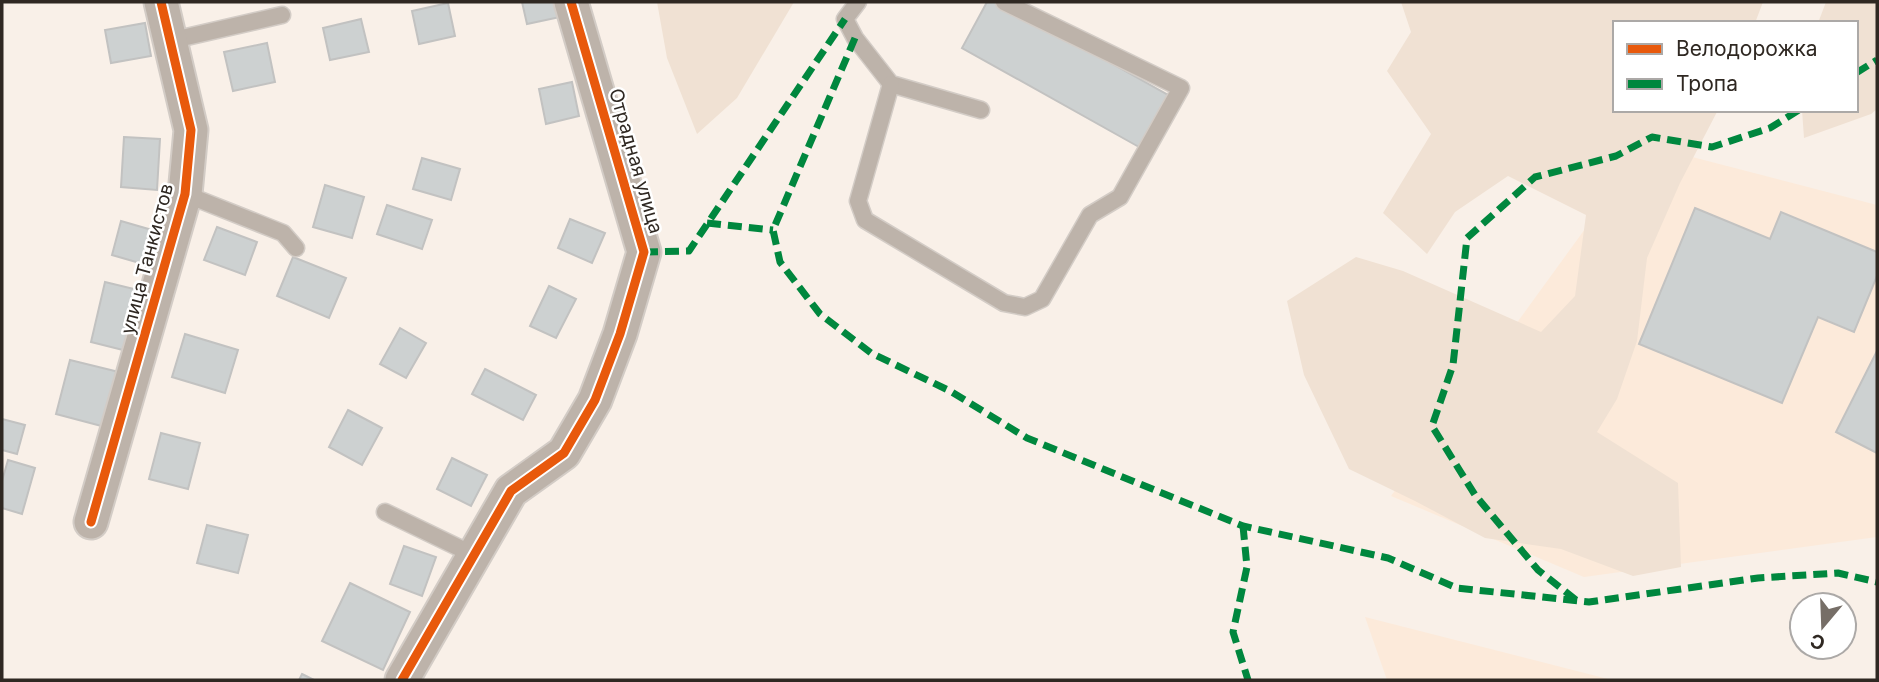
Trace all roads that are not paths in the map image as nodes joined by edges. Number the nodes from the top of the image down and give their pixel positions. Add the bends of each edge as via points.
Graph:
1 (161, 2) edge
2 (571, 2) edge
3 (858, 2) edge
4 (1004, 2) edge
5 (282, 15) dead end
6 (169, 41) junction
7 (891, 83) junction
8 (981, 110) dead end
9 (185, 194) junction
10 (296, 248) dead end
11 (384, 512) dead end
12 (91, 522) dead end
13 (474, 555) junction
14 (402, 680) edge

1 - 6 street, улица Танкистов
2 - 13 street, Отрадная улица via 644,252 595,400 564,453 511,491
3 - 7 lane via 845,19
4 - 7 lane via 1181,88 1120,197 1090,215 1042,299 1025,307 1003,303 866,220 858,201
5 - 6 lane
6 - 9 street, улица Танкистов via 191,130
7 - 8 lane
9 - 10 lane via 283,233
9 - 12 street, улица Танкистов
11 - 13 lane
13 - 14 street, Отрадная улица

